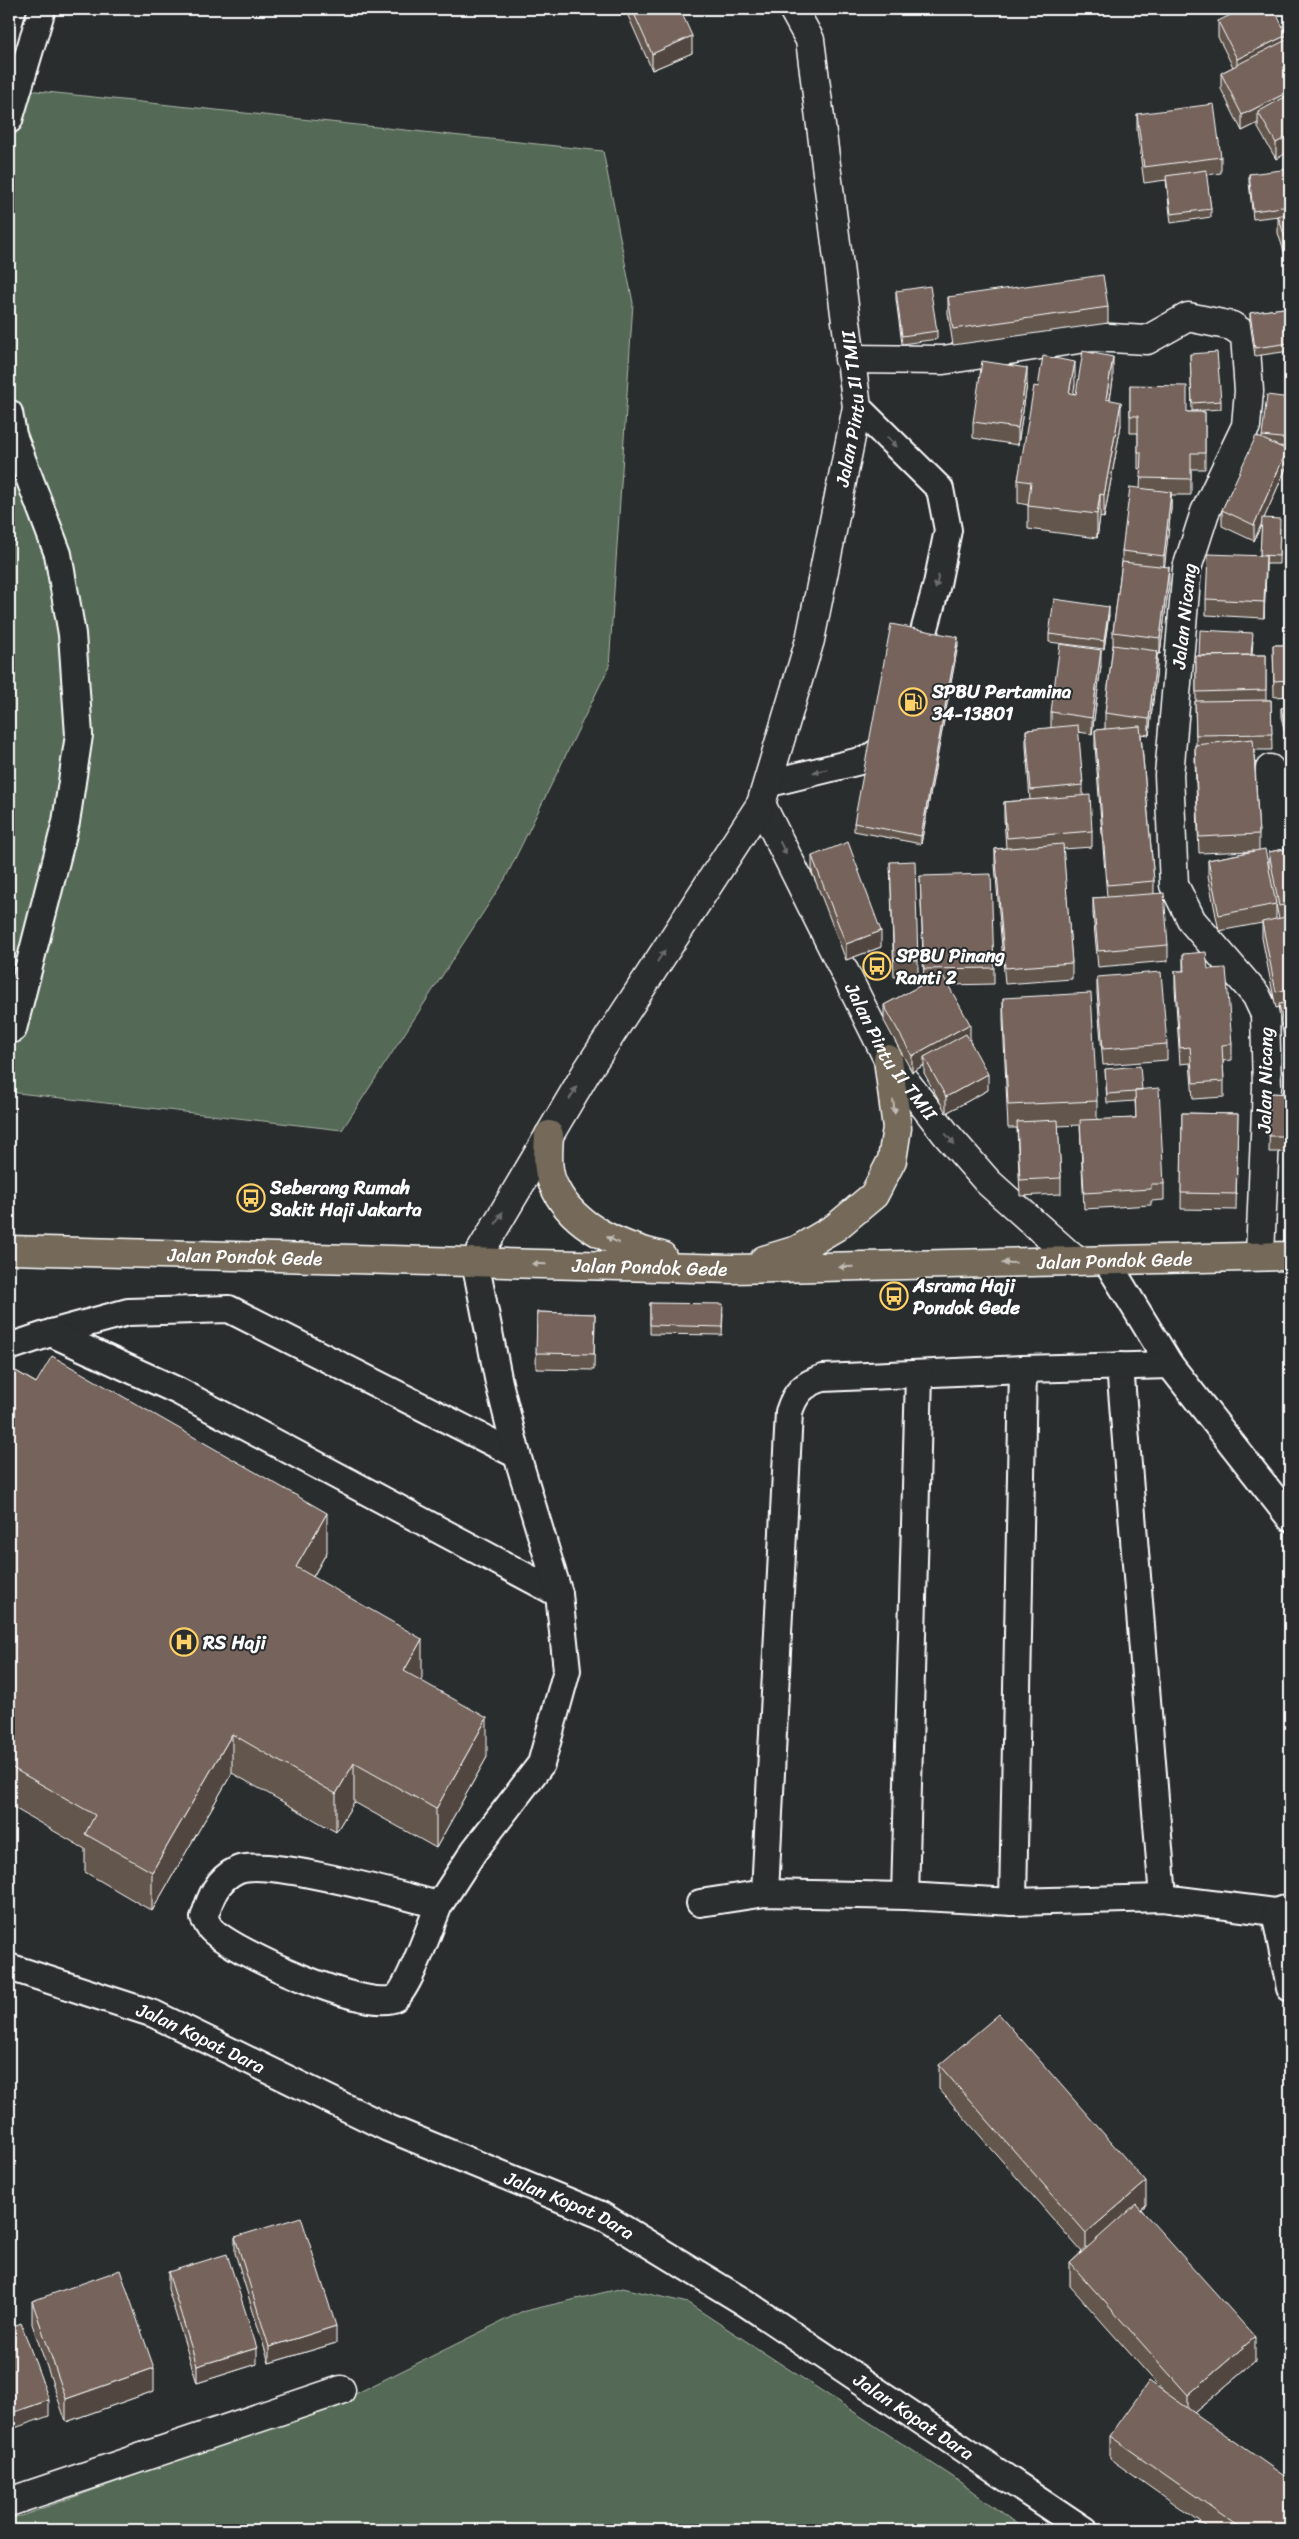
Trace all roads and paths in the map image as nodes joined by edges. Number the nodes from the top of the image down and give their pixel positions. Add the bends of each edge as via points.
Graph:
1 (42, 9) edge
2 (793, 9) edge
3 (9, 120) edge
4 (850, 360) junction
5 (857, 407) junction
6 (9, 413) edge
7 (909, 693) edge
8 (902, 720) edge
9 (1270, 769) dead end
10 (766, 793) junction
11 (1290, 850) edge
12 (13, 1029) dead end
13 (888, 1059) junction
14 (549, 1135) junction
15 (9, 1250) edge
16 (1260, 1256) junction
17 (1290, 1256) edge
18 (1075, 1260) junction
19 (1106, 1260) junction
20 (475, 1261) junction
21 (721, 1268) junction
22 (51, 1333) junction
23 (9, 1347) edge
24 (1170, 1365) junction
25 (1120, 1366) junction
26 (1022, 1368) junction
27 (919, 1375) junction
28 (518, 1454) junction
29 (1290, 1518) edge
30 (559, 1594) junction
31 (764, 1893) junction
32 (905, 1896) junction
33 (1163, 1898) junction
34 (700, 1902) dead end
35 (1013, 1902) junction
36 (439, 1905) junction
37 (1282, 1910) edge
38 (9, 1967) edge
39 (1290, 1988) edge
40 (341, 2390) dead end
41 (9, 2502) edge
42 (1084, 2530) edge

1 - 3 lane
2 - 4 street, Jalan Pintu II TMII via 810,40
4 - 5 street, Jalan Pintu II TMII
4 - 16 street, Jalan Nicang via 943,360 1092,336 1147,340 1188,316 1232,326 1245,335 1249,392 1246,426 1205,512 1187,568 1169,775 1174,885 1192,921 1256,995 1265,1014 1267,1087
5 -> 7 lane via 940,489 948,530
5 - 10 street, Jalan Pintu II TMII via 810,640
6 - 12 lane via 13,435 58,554 72,634 79,735 66,822
8 -> 10 lane via 898,738 868,759
9 - 11 street via 1271,846
10 -> 13 street, Jalan Pintu II TMII
14 -> 10 street, Jalan Pintu II TMII
13 -> 18 street, Jalan Pintu II TMII via 988,1182
13 -> 21 main road via 896,1128 892,1160 874,1195 836,1227 797,1250
20 -> 14 street, Jalan Pintu II TMII
21 -> 14 main road via 646,1253 618,1243 589,1226 566,1205 554,1188 548,1167
15 - 20 main road, Jalan Pondok Gede
16 - 17 main road, Jalan Pondok Gede
16 - 19 main road, Jalan Pondok Gede
18 - 19 main road, Jalan Pondok Gede
18 -> 21 main road, Jalan Pondok Gede
19 - 24 lane
21 -> 20 main road, Jalan Pondok Gede
20 - 28 lane via 490,1342
22 - 23 lane
22 - 28 lane via 128,1312 229,1309
22 - 30 lane via 178,1391
24 - 25 lane
24 - 29 lane
25 - 26 lane
25 - 33 lane
26 - 27 lane
26 - 35 lane
27 - 31 lane via 823,1378 800,1388 791,1406
27 - 32 lane
28 - 30 lane
30 - 36 lane via 567,1670 541,1764 474,1851
31 - 32 lane
31 - 34 lane
32 - 35 lane
33 - 35 lane
33 - 37 lane
36 - 36 lane via 406,1985 395,1998 379,2001 343,1993 267,1962 210,1928 204,1918 209,1901 222,1879 239,1868 275,1867
37 - 39 lane
38 - 42 lane, Jalan Kopat Dara via 154,2014 388,2128 601,2215 744,2302
40 - 41 street

